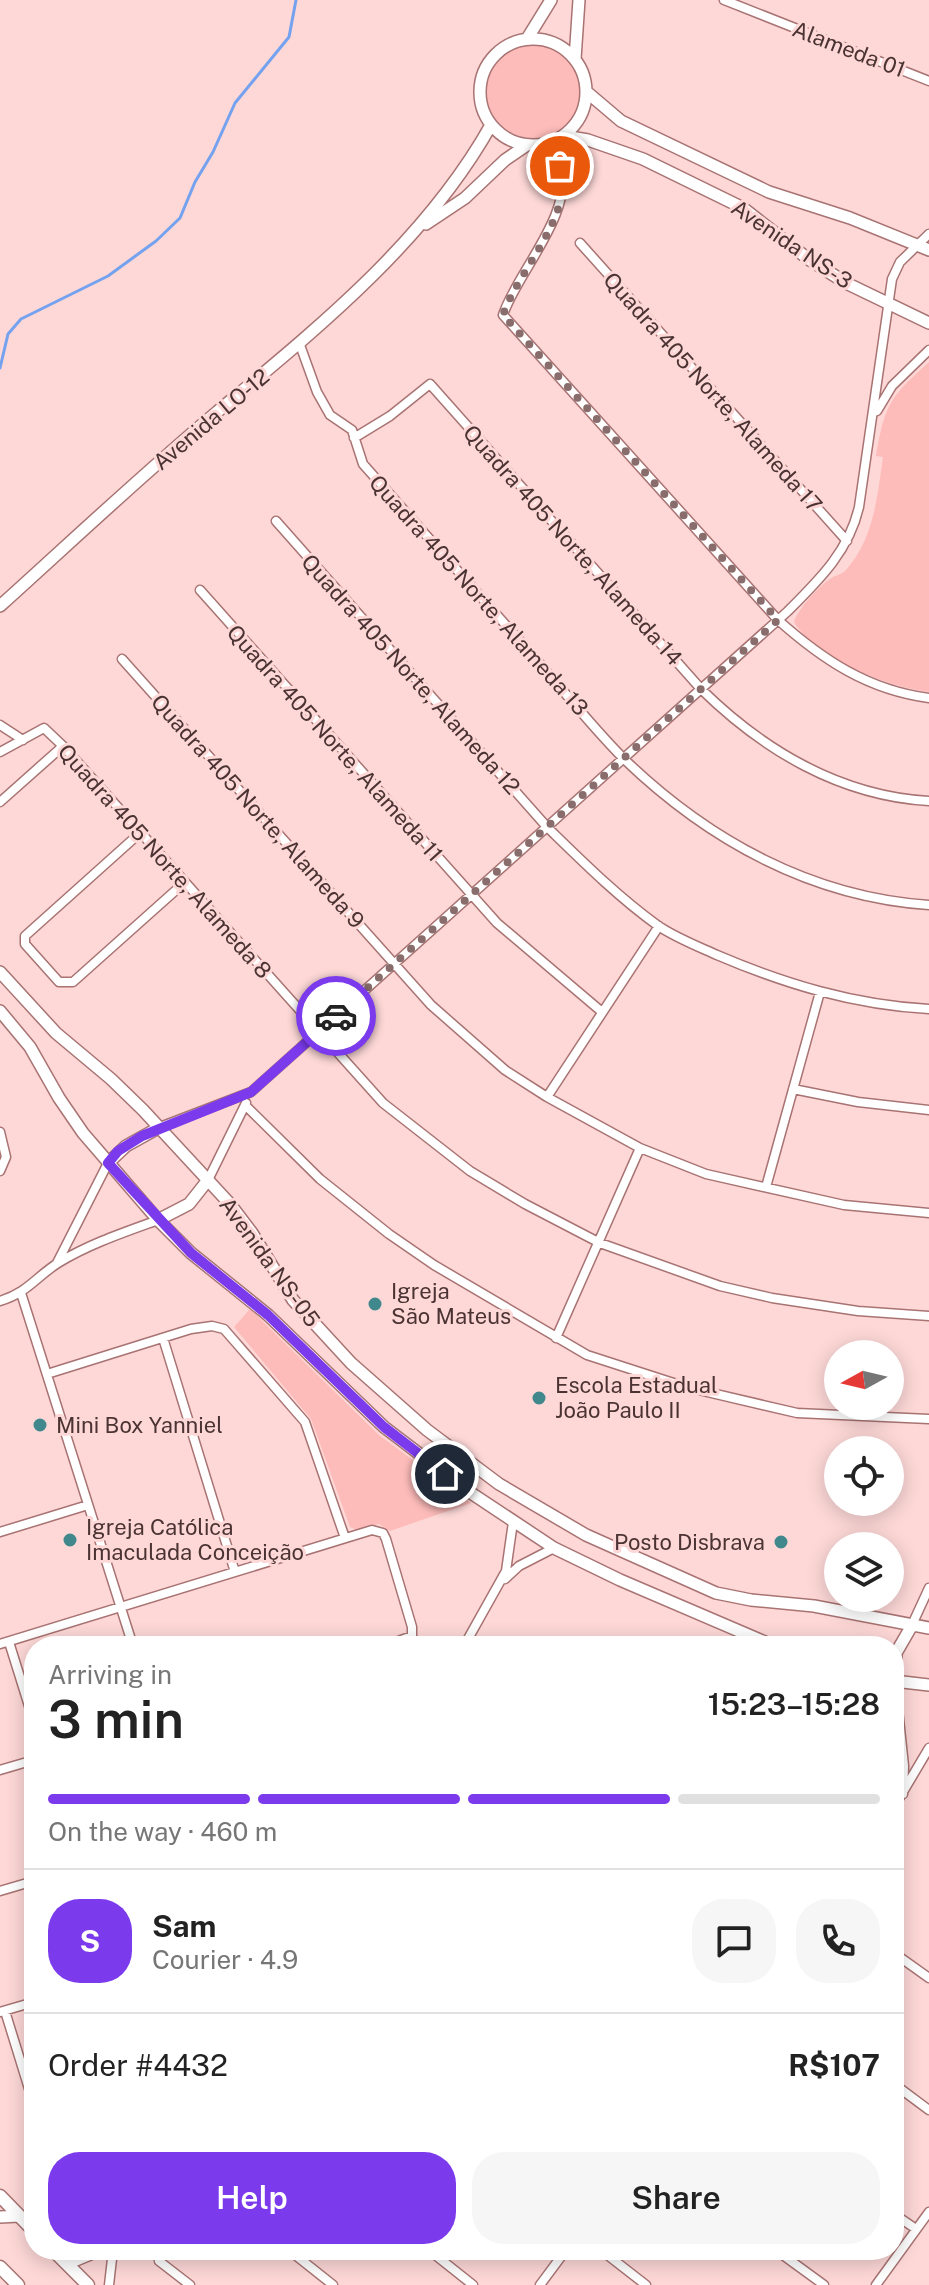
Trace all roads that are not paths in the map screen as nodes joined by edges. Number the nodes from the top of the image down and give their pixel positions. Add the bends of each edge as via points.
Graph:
1 (551, 0) edge
2 (579, 0) edge
3 (724, 0) edge
4 (527, 39) junction
5 (575, 59) junction
6 (929, 81) edge
7 (588, 93) junction
8 (491, 125) junction
9 (564, 136) junction
10 (529, 145) junction
11 (418, 228) junction
12 (929, 234) edge
13 (580, 243) dead end
14 (923, 247) edge
15 (888, 303) junction
16 (929, 323) edge
17 (300, 345) junction
18 (929, 350) edge
19 (873, 419) junction
20 (354, 438) junction
21 (276, 521) dead end
22 (847, 541) junction
23 (200, 590) dead end
24 (0, 606) edge
25 (778, 620) junction
26 (122, 659) dead end
27 (701, 689) junction
28 (929, 698) edge
29 (0, 725) edge
30 (23, 740) junction
31 (63, 746) junction
32 (0, 752) edge
33 (624, 758) junction
34 (929, 801) edge
35 (0, 802) edge
36 (547, 827) junction
37 (141, 832) junction
38 (185, 882) junction
39 (471, 895) junction
40 (929, 905) edge
41 (659, 926) junction
42 (394, 963) junction
43 (0, 972) edge
44 (820, 992) junction
45 (929, 1009) edge
46 (0, 1011) edge
47 (602, 1012) junction
48 (319, 1031) junction
49 (793, 1089) junction
50 (251, 1092) junction
51 (547, 1097) junction
52 (245, 1105) junction
53 (929, 1110) edge
54 (160, 1127) junction
55 (0, 1132) edge
56 (640, 1148) junction
57 (108, 1163) junction
58 (2, 1168) edge
59 (208, 1180) junction
60 (766, 1187) junction
61 (929, 1213) edge
62 (158, 1220) junction
63 (600, 1243) junction
64 (57, 1264) junction
65 (21, 1293) junction
66 (0, 1301) edge
67 (929, 1316) edge
68 (163, 1338) junction
69 (556, 1338) junction
70 (47, 1374) junction
71 (929, 1419) edge
72 (88, 1505) junction
73 (513, 1522) junction
74 (0, 1532) edge
75 (345, 1538) junction
76 (554, 1548) junction
77 (235, 1572) junction
78 (501, 1583) junction
79 (929, 1588) edge
80 (121, 1607) junction
81 (911, 1627) junction
82 (929, 1628) edge
83 (27, 1636) edge
84 (130, 1636) edge
85 (412, 1636) edge
86 (470, 1636) edge
87 (750, 1636) edge
88 (24, 1637) edge
89 (904, 1639) edge
90 (4, 1643) edge
91 (904, 1682) edge
92 (929, 1685) edge
93 (24, 1696) edge
94 (929, 1748) edge
95 (24, 1763) edge
96 (0, 1770) edge
97 (904, 1792) edge
98 (24, 1884) edge
99 (0, 1891) edge
100 (904, 1960) edge
101 (929, 1978) edge
102 (24, 2005) edge
103 (2, 2011) edge
104 (24, 2076) edge
105 (904, 2091) edge
106 (929, 2110) edge
107 (0, 2196) edge
108 (929, 2212) edge
109 (19, 2216) junction
110 (0, 2217) edge
111 (24, 2221) edge
112 (904, 2221) edge
113 (916, 2229) junction
114 (904, 2246) edge
115 (63, 2260) edge
116 (80, 2260) edge
117 (112, 2260) edge
118 (302, 2260) edge
119 (442, 2260) edge
120 (559, 2260) edge
121 (614, 2260) edge
122 (790, 2260) edge
123 (894, 2260) edge
124 (159, 2261) dead end
125 (68, 2265) junction
126 (0, 2267) edge
127 (18, 2285) edge
128 (88, 2285) edge
129 (109, 2285) edge
130 (190, 2285) edge
131 (333, 2285) edge
132 (473, 2285) edge
133 (540, 2285) edge
134 (646, 2285) edge
135 (824, 2285) edge
136 (876, 2285) edge

1 - 4 street
2 - 5 street
3 - 6 street, Alameda 01
4 - 5 street via 554,43
4 - 8 street via 501,50 483,75 481,101
5 - 7 street
7 - 9 street via 581,116
7 - 14 street, Avenida NS-3 via 621,121 769,192
8 - 10 street via 513,142
8 - 11 street, Avenida LO-12 via 470,163
9 - 10 street
9 - 15 street, Avenida NS-3 via 643,159 743,208 807,258
10 - 11 street, Avenida LO-12 via 465,198
10 - 25 street via 560,166 564,184 545,240 503,315
11 - 17 street, Avenida LO-12
12 - 14 street
13 - 22 street, Quadra 405 Norte, Alameda 17
14 - 15 street via 895,269
15 - 16 street, Avenida NS-3
15 - 19 street
17 - 20 street, Quadra 405 Norte, Alameda 13 via 330,415 352,430
17 - 24 street, Avenida LO-12
18 - 19 street via 892,386
19 - 22 street via 859,507
20 - 27 street, Quadra 405 Norte, Alameda 14 via 430,384
20 - 33 street, Quadra 405 Norte, Alameda 13 via 363,464
21 - 36 street, Quadra 405 Norte, Alameda 12
22 - 25 street via 824,574
23 - 39 street, Quadra 405 Norte, Alameda 11
25 - 27 street
25 - 28 street via 847,673
26 - 42 street, Quadra 405 Norte, Alameda 9
27 - 33 street
27 - 34 street, Quadra 405 Norte, Alameda 14 via 749,732 803,766 874,792
29 - 30 street
30 - 31 street, Quadra 405 Norte, Alameda 8 via 44,728
30 - 32 street, Quadra 405 Norte, Alameda 8
31 - 35 street
31 - 37 street, Quadra 405 Norte, Alameda 8
33 - 36 street
33 - 40 street, Quadra 405 Norte, Alameda 13 via 703,825 769,863 856,894
36 - 39 street
36 - 41 street, Quadra 405 Norte, Alameda 12
37 - 38 street, Quadra 405 Norte, Alameda 8
37 - 38 street via 25,936 25,944 59,982 73,982
38 - 48 street, Quadra 405 Norte, Alameda 8
39 - 42 street
39 - 47 street, Quadra 405 Norte, Alameda 11 via 533,957
41 - 44 street, Quadra 405 Norte, Alameda 12 via 746,967
41 - 47 street
42 - 48 street
42 - 51 street, Quadra 405 Norte, Alameda 9 via 467,1037
43 - 54 street, Avenida NS-05 via 56,1033
44 - 45 street, Quadra 405 Norte, Alameda 12
44 - 49 street
46 - 57 street, Avenida NS-05
47 - 51 street
48 - 50 street
48 - 63 street, Quadra 405 Norte, Alameda 8 via 383,1103 470,1171
49 - 53 street
49 - 60 street
50 - 52 street
50 - 54 street
51 - 56 street, Quadra 405 Norte, Alameda 9
52 - 59 street
52 - 69 street via 320,1179 389,1234
54 - 57 street via 118,1151
54 - 59 street, Avenida NS-05
55 - 58 street via 6,1153
56 - 60 street, Quadra 405 Norte, Alameda 9 via 706,1174
56 - 63 street
57 - 62 street, Avenida NS-05
57 - 64 street
59 - 62 street via 189,1204
59 - 81 street, Avenida NS-05 via 244,1221 293,1300 351,1363 427,1430 524,1500 586,1535 716,1593 814,1606
60 - 61 street, Quadra 405 Norte, Alameda 9 via 844,1205
62 - 64 street
62 - 73 street, Avenida NS-05 via 268,1315 384,1427
63 - 67 street, Quadra 405 Norte, Alameda 8 via 720,1286 772,1298
63 - 69 street
64 - 65 street
65 - 66 street
65 - 70 street
68 - 70 street
68 - 75 street via 201,1326 230,1334 305,1422
68 - 77 street
69 - 71 street via 587,1355 686,1387 797,1413
70 - 72 street
72 - 74 street
72 - 80 street
73 - 76 street, Avenida NS-05
73 - 78 street
75 - 77 street
75 - 85 street via 369,1530 386,1539
76 - 78 street via 519,1566
76 - 87 street, Avenida NS-05
77 - 80 street
78 - 86 street
79 - 81 street
80 - 83 street
80 - 84 street
81 - 82 street, Avenida NS-05
81 - 89 street
88 - 90 street
90 - 93 street
91 - 92 street
94 - 97 street
95 - 96 street
98 - 99 street
100 - 101 street
102 - 103 street
103 - 104 street
105 - 106 street
107 - 109 main road
108 - 113 street
109 - 110 street
109 - 111 main road
112 - 113 street
113 - 114 street
115 - 125 main road
116 - 125 street
117 - 129 street
118 - 131 street
119 - 132 street
120 - 133 street
121 - 134 street
122 - 135 street
123 - 136 street
124 - 130 street
125 - 128 main road
126 - 127 main road

